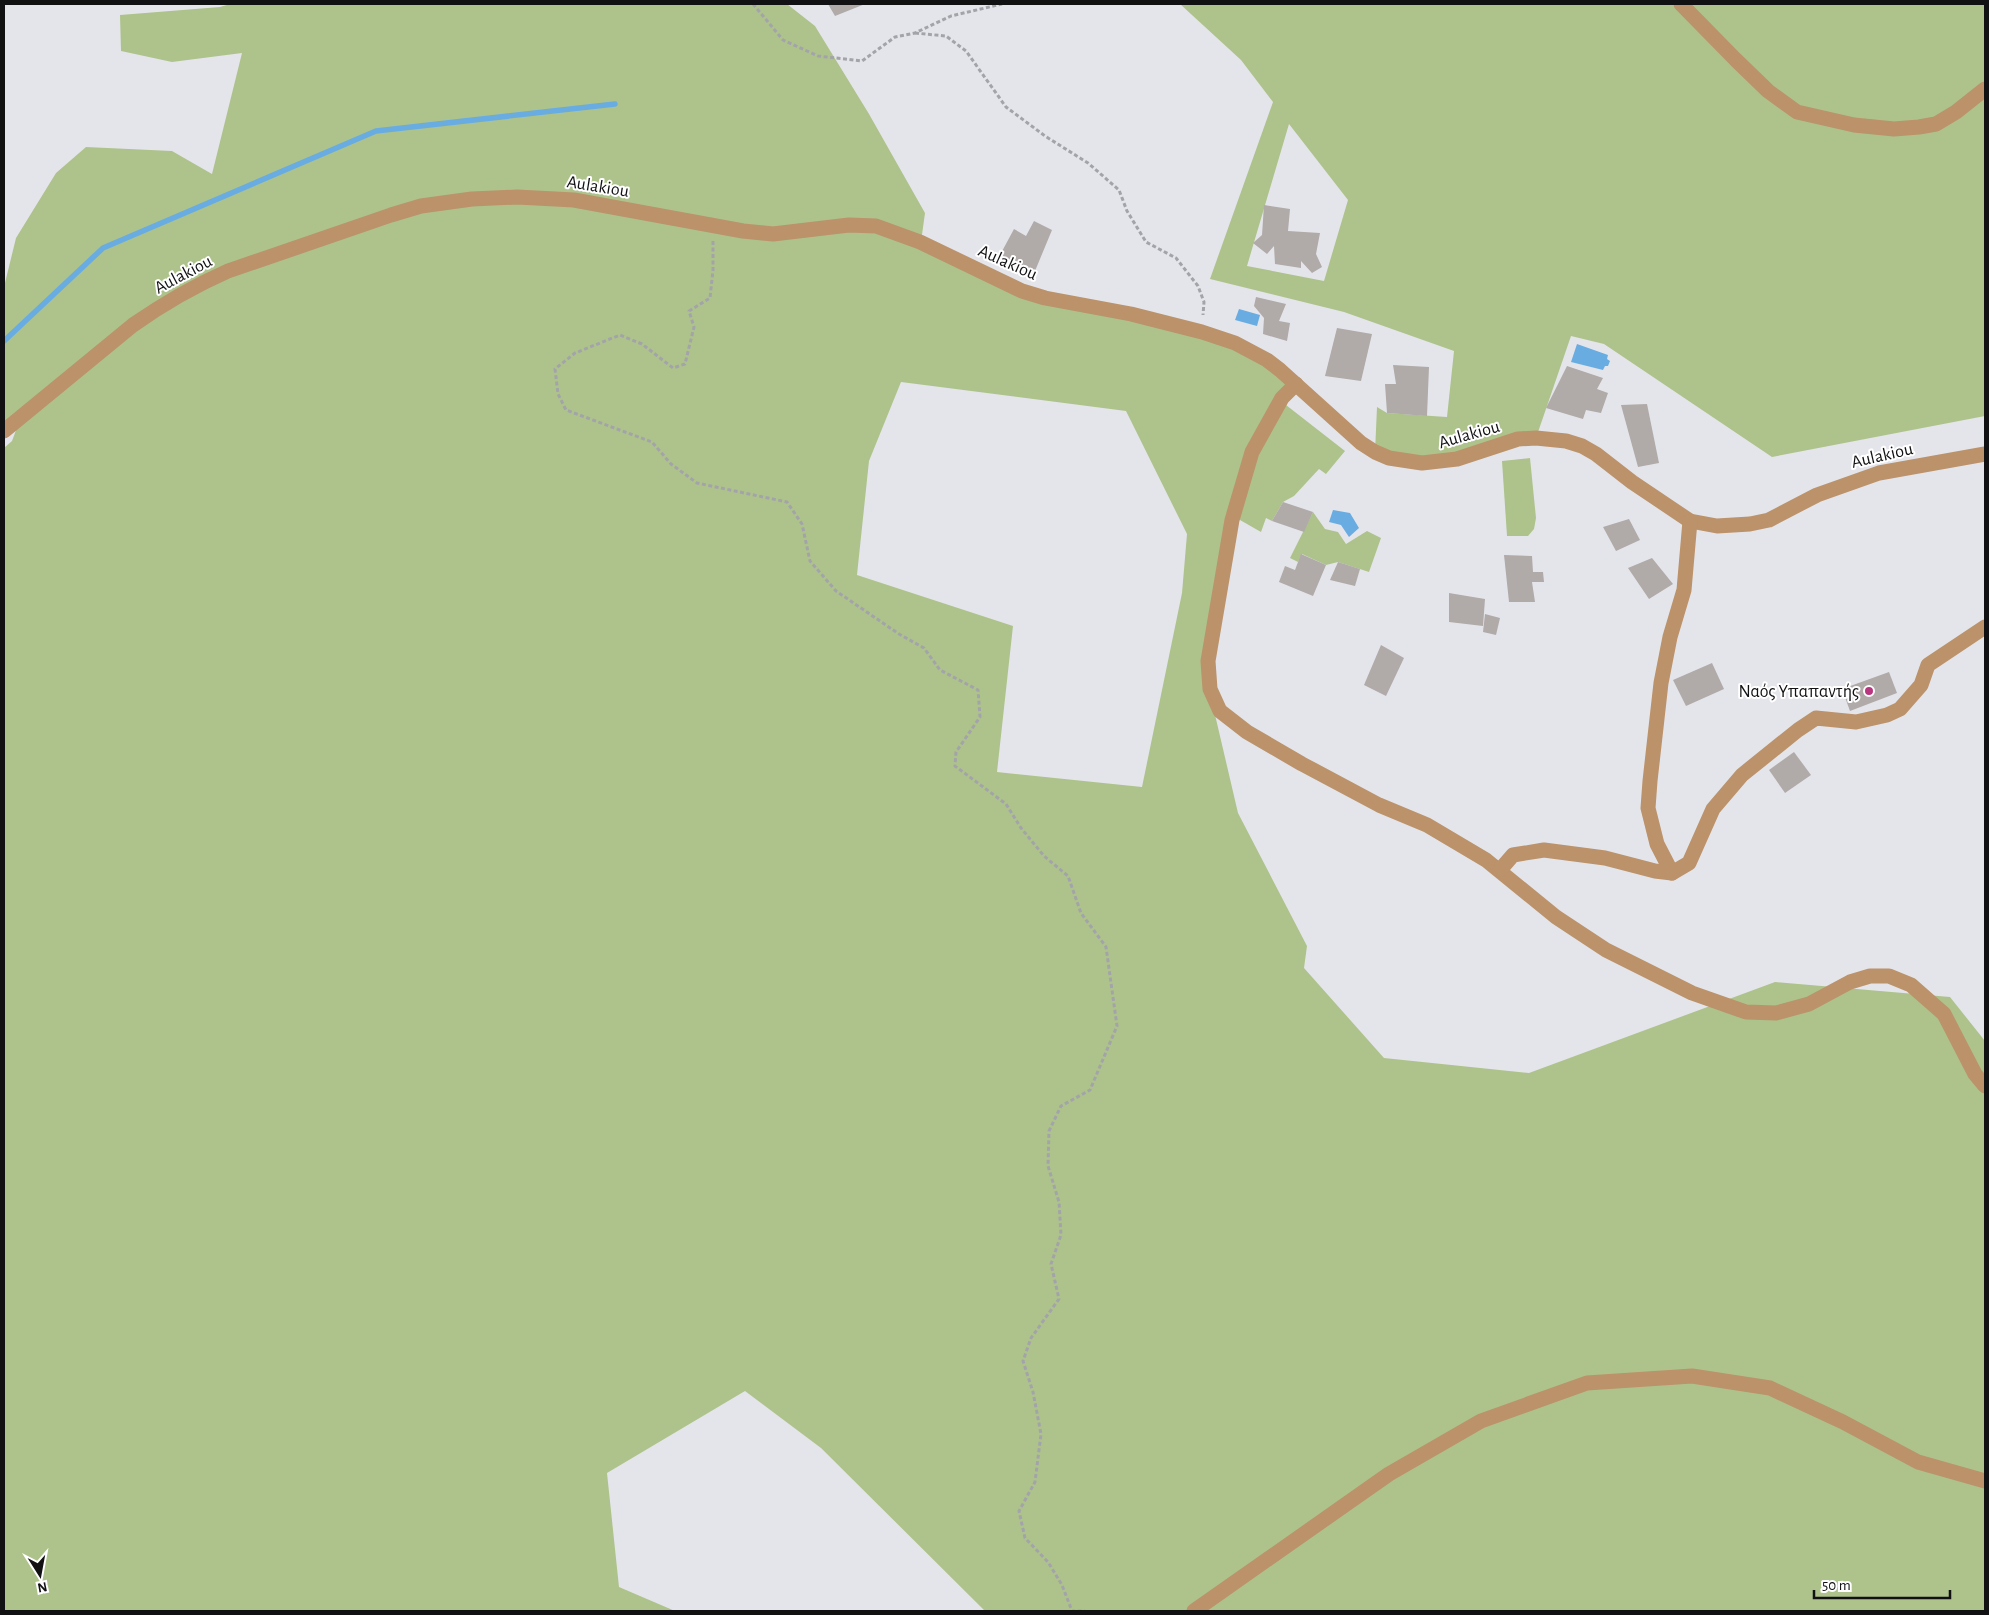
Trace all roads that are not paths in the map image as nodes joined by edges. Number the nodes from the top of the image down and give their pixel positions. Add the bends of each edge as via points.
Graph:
1 (1682, 4) edge
2 (1985, 89) edge
3 (1296, 384) junction
4 (4, 432) edge
5 (1985, 454) edge
6 (1690, 521) junction
7 (1985, 626) edge
8 (1500, 870) junction
9 (1672, 873) junction
10 (1985, 1086) edge
11 (1985, 1481) edge
12 (1194, 1611) edge

1 - 2 street via 1762,85 1797,112 1894,130 1919,127 1943,120
3 - 4 street, Aulakiou via 1251,350 1220,337 1022,291 920,242 876,226 849,224 773,234 574,200 472,199 421,206 228,271 200,284 133,325
3 - 6 street, Aulakiou via 1361,443 1389,458 1438,463 1518,439 1566,441 1596,454
3 - 8 street via 1282,398 1252,452 1232,520 1208,661 1210,689 1220,711 1247,732 1379,805 1427,825
5 - 6 street, Aulakiou via 1879,473 1817,495 1769,520 1717,526
6 - 9 street via 1684,590 1661,683 1648,808 1656,844
7 - 9 street via 1928,665 1921,685 1900,709 1887,716 1856,722 1816,718 1798,730 1742,775 1713,810 1689,863
8 - 9 street via 1513,855 1544,850 1605,858 1655,872
8 - 10 street via 1556,917 1606,950 1692,993 1746,1012 1776,1013 1809,1004 1850,982 1870,976 1889,976 1911,985 1944,1014 1975,1074
11 - 12 street via 1918,1462 1770,1388 1692,1376 1587,1383 1481,1421 1389,1474

